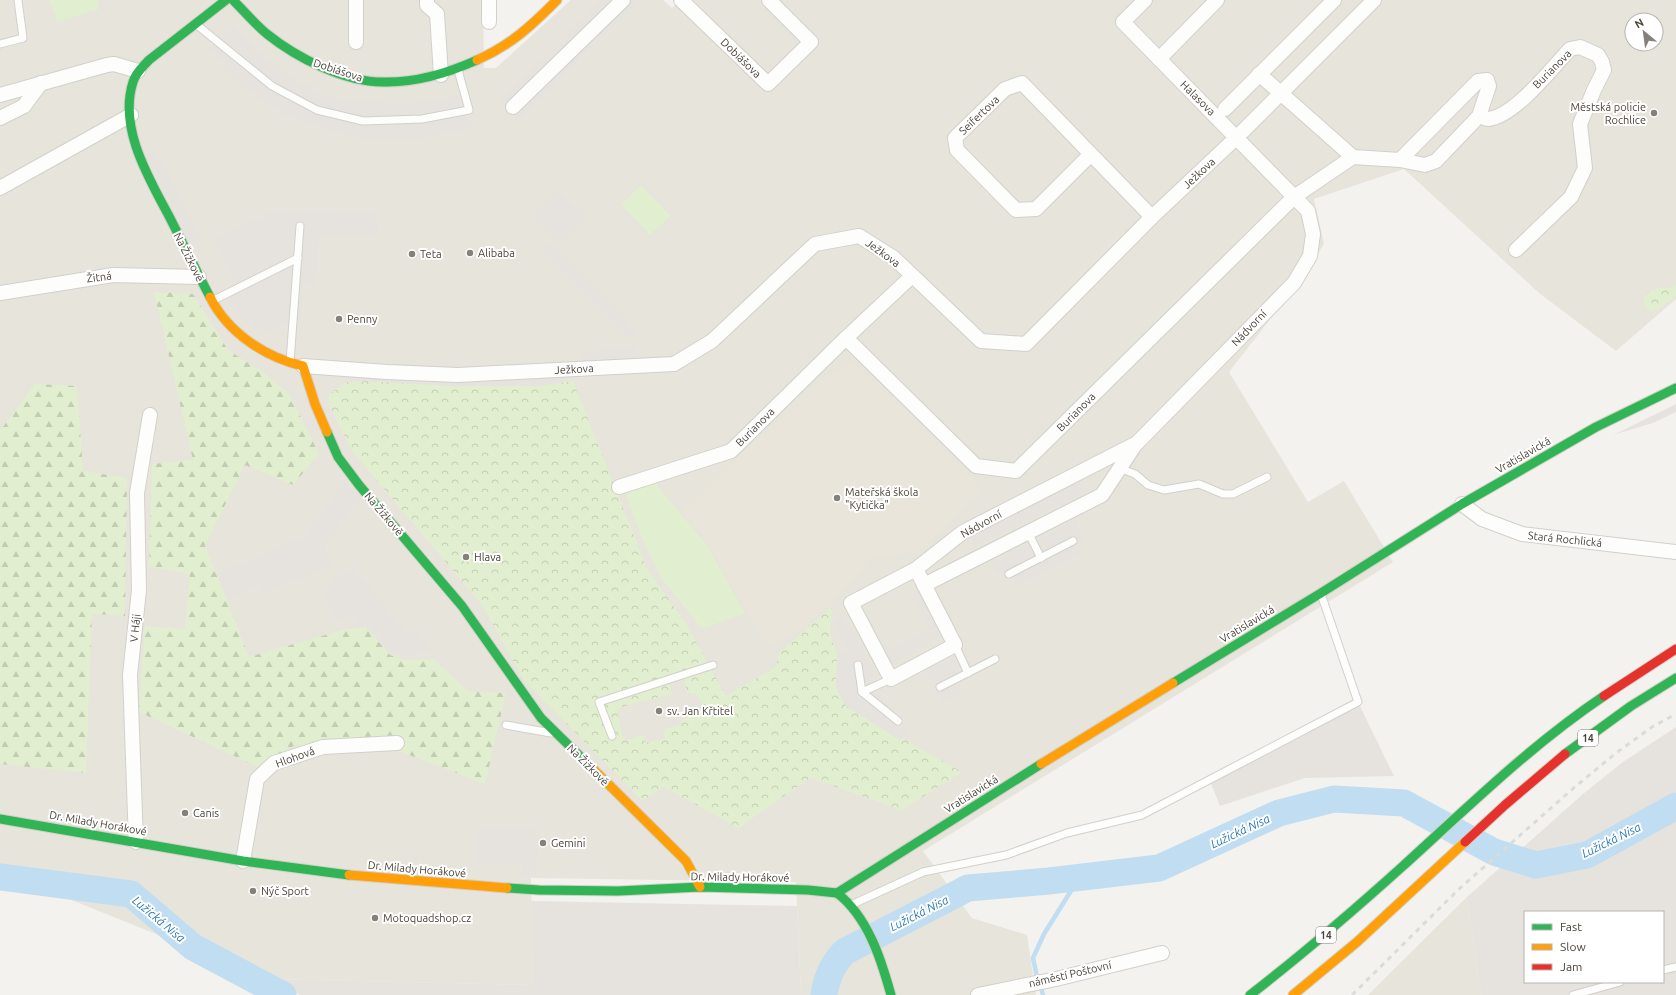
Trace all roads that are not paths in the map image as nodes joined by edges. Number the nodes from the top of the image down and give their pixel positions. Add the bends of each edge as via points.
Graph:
1 (18, 0) edge
2 (226, 0) edge
3 (232, 0) edge
4 (356, 0) edge
5 (427, 0) edge
6 (489, 0) edge
7 (557, 0) edge
8 (623, 0) edge
9 (681, 0) edge
10 (769, 0) edge
11 (1145, 0) edge
12 (1218, 0) edge
13 (1334, 0) edge
14 (1374, 0) edge
15 (489, 22) dead end
16 (194, 24) junction
17 (356, 42) dead end
18 (0, 44) edge
19 (1159, 59) junction
20 (458, 70) junction
21 (138, 71) junction
22 (1260, 74) junction
23 (441, 75) junction
24 (41, 83) junction
25 (1281, 93) junction
26 (0, 95) edge
27 (513, 107) dead end
28 (1225, 109) dead end
29 (131, 115) junction
30 (1479, 116) junction
31 (0, 118) edge
32 (1237, 137) junction
33 (1090, 155) junction
34 (1353, 157) junction
35 (1400, 160) junction
36 (0, 188) edge
37 (1294, 197) junction
38 (1152, 217) junction
39 (300, 226) dead end
40 (1516, 250) dead end
41 (298, 258) junction
42 (912, 276) junction
43 (199, 277) junction
44 (0, 293) edge
45 (212, 301) junction
46 (846, 338) junction
47 (297, 365) junction
48 (1676, 388) edge
49 (150, 415) dead end
50 (1137, 443) junction
51 (1120, 468) junction
52 (1267, 477) dead end
53 (619, 487) dead end
54 (1462, 504) junction
55 (1028, 532) junction
56 (1073, 542) dead end
57 (1676, 552) edge
58 (1041, 558) junction
59 (916, 569) junction
60 (1009, 574) dead end
61 (924, 585) junction
62 (1321, 593) junction
63 (955, 645) junction
64 (1676, 649) edge
65 (995, 659) dead end
66 (713, 665) dead end
67 (858, 665) dead end
68 (968, 673) junction
69 (1676, 678) edge
70 (891, 679) junction
71 (940, 687) dead end
72 (862, 692) junction
73 (898, 721) dead end
74 (506, 725) dead end
75 (557, 734) junction
76 (612, 736) dead end
77 (397, 743) dead end
78 (0, 819) edge
79 (136, 842) junction
80 (243, 861) junction
81 (700, 887) junction
82 (837, 893) junction
83 (851, 905) junction
84 (1162, 953) dead end
85 (1676, 967) edge
86 (1664, 970) edge
87 (1616, 983) edge
88 (891, 995) edge
89 (978, 995) edge
90 (1250, 995) edge
91 (1293, 995) edge
92 (1573, 995) edge

1 - 18 lane via 23,38
2 - 16 main road, Na Žižkově
3 - 23 main road, Dobiášova via 267,34 318,65 379,83
4 - 17 street
5 - 23 street via 427,5 438,14
6 - 15 street
7 - 20 main road, Dobiášova via 523,33 489,55
8 - 27 street
9 - 10 street, Dobiášova via 768,84 811,42
11 - 19 street, Halasova via 1123,22
12 - 19 street
13 - 22 street
14 - 25 street, Ježkova
16 - 20 lane via 272,86 317,110 363,120 422,119 469,110
16 - 21 main road, Na Žižkově
19 - 32 street, Halasova
20 - 23 main road, Dobiášova
21 - 24 street via 114,64
21 - 29 main road, Na Žižkově via 130,94
22 - 25 street
22 - 28 street
24 - 26 street
24 - 31 street via 24,106
25 - 32 street, Ježkova
25 - 34 street
29 - 36 street
29 - 43 main road, Na Žižkově via 141,162
30 - 35 street via 1431,164
30 - 35 street via 1489,86 1486,80 1482,79 1478,80
30 - 40 street, Burianova via 1487,119 1510,110 1570,49 1580,47 1588,50 1598,55 1602,62 1604,70 1580,124 1585,168 1571,197
32 - 37 street
32 - 38 street, Ježkova
33 - 33 street, Seifertova via 1022,83 1005,89 955,138 957,150 1016,210 1036,209
33 - 38 street, Seifertova
34 - 35 street
34 - 37 street, Burianova
37 - 46 street, Burianova via 1016,471 976,466
37 - 50 street, Nádvorní via 1308,212 1313,234 1310,256 1294,283
38 - 42 street, Ježkova via 1026,344 981,340
39 - 41 lane
41 - 45 lane
41 - 47 lane
42 - 46 street, Burianova
42 - 47 street, Ježkova via 894,258 859,236 816,244 712,341 674,364 458,375
43 - 44 street, Žitná via 113,275
43 - 45 main road, Na Žižkově
45 - 47 main road, Na Žižkově via 239,334 271,357
46 - 53 street, Burianova via 731,451
47 - 75 main road, Na Žižkově via 338,457 356,489 462,606 541,718
48 - 54 main road, Vratislavická via 1596,427
49 - 79 street, V Háji via 137,493 139,590 130,675
50 - 51 street, Nádvorní
50 - 59 street, Nádvorní via 963,532
51 - 52 lane via 1135,474 1148,485 1164,490 1200,484 1223,494 1233,494
51 - 55 street, Nádvorní via 1102,495
54 - 57 street, Stará Rochlická via 1482,520 1522,534
54 - 62 main road, Vratislavická
55 - 58 lane
55 - 61 street, Nádvorní
56 - 58 lane
58 - 60 lane
59 - 61 street
59 - 70 street, Nádvorní via 851,603
61 - 63 street
62 - 82 main road, Vratislavická via 1039,765
62 - 83 lane via 1358,702 1142,815 1067,833 1006,855 923,872
63 - 68 lane
63 - 70 street
64 - 90 main road, 14 via 1618,685 1550,735 1287,968
65 - 68 lane
66 - 76 lane via 599,702
67 - 72 lane
68 - 71 lane
69 - 91 main road, 14 via 1631,706 1570,750 1505,805 1356,942
70 - 72 lane
72 - 73 lane
74 - 75 lane
75 - 81 main road, Na Žižkově via 686,862
77 - 80 street, Hlohová via 323,747 274,762 257,779
78 - 79 main road, Dr. Milady Horákové
79 - 80 main road, Dr. Milady Horákové
80 - 81 main road, Dr. Milady Horákové via 364,877 539,890 618,891
81 - 82 main road, Dr. Milady Horákové
82 - 83 main road
83 - 88 main road via 876,950
84 - 89 street, náměstí Poštovní
85 - 86 lane
87 - 92 lane

